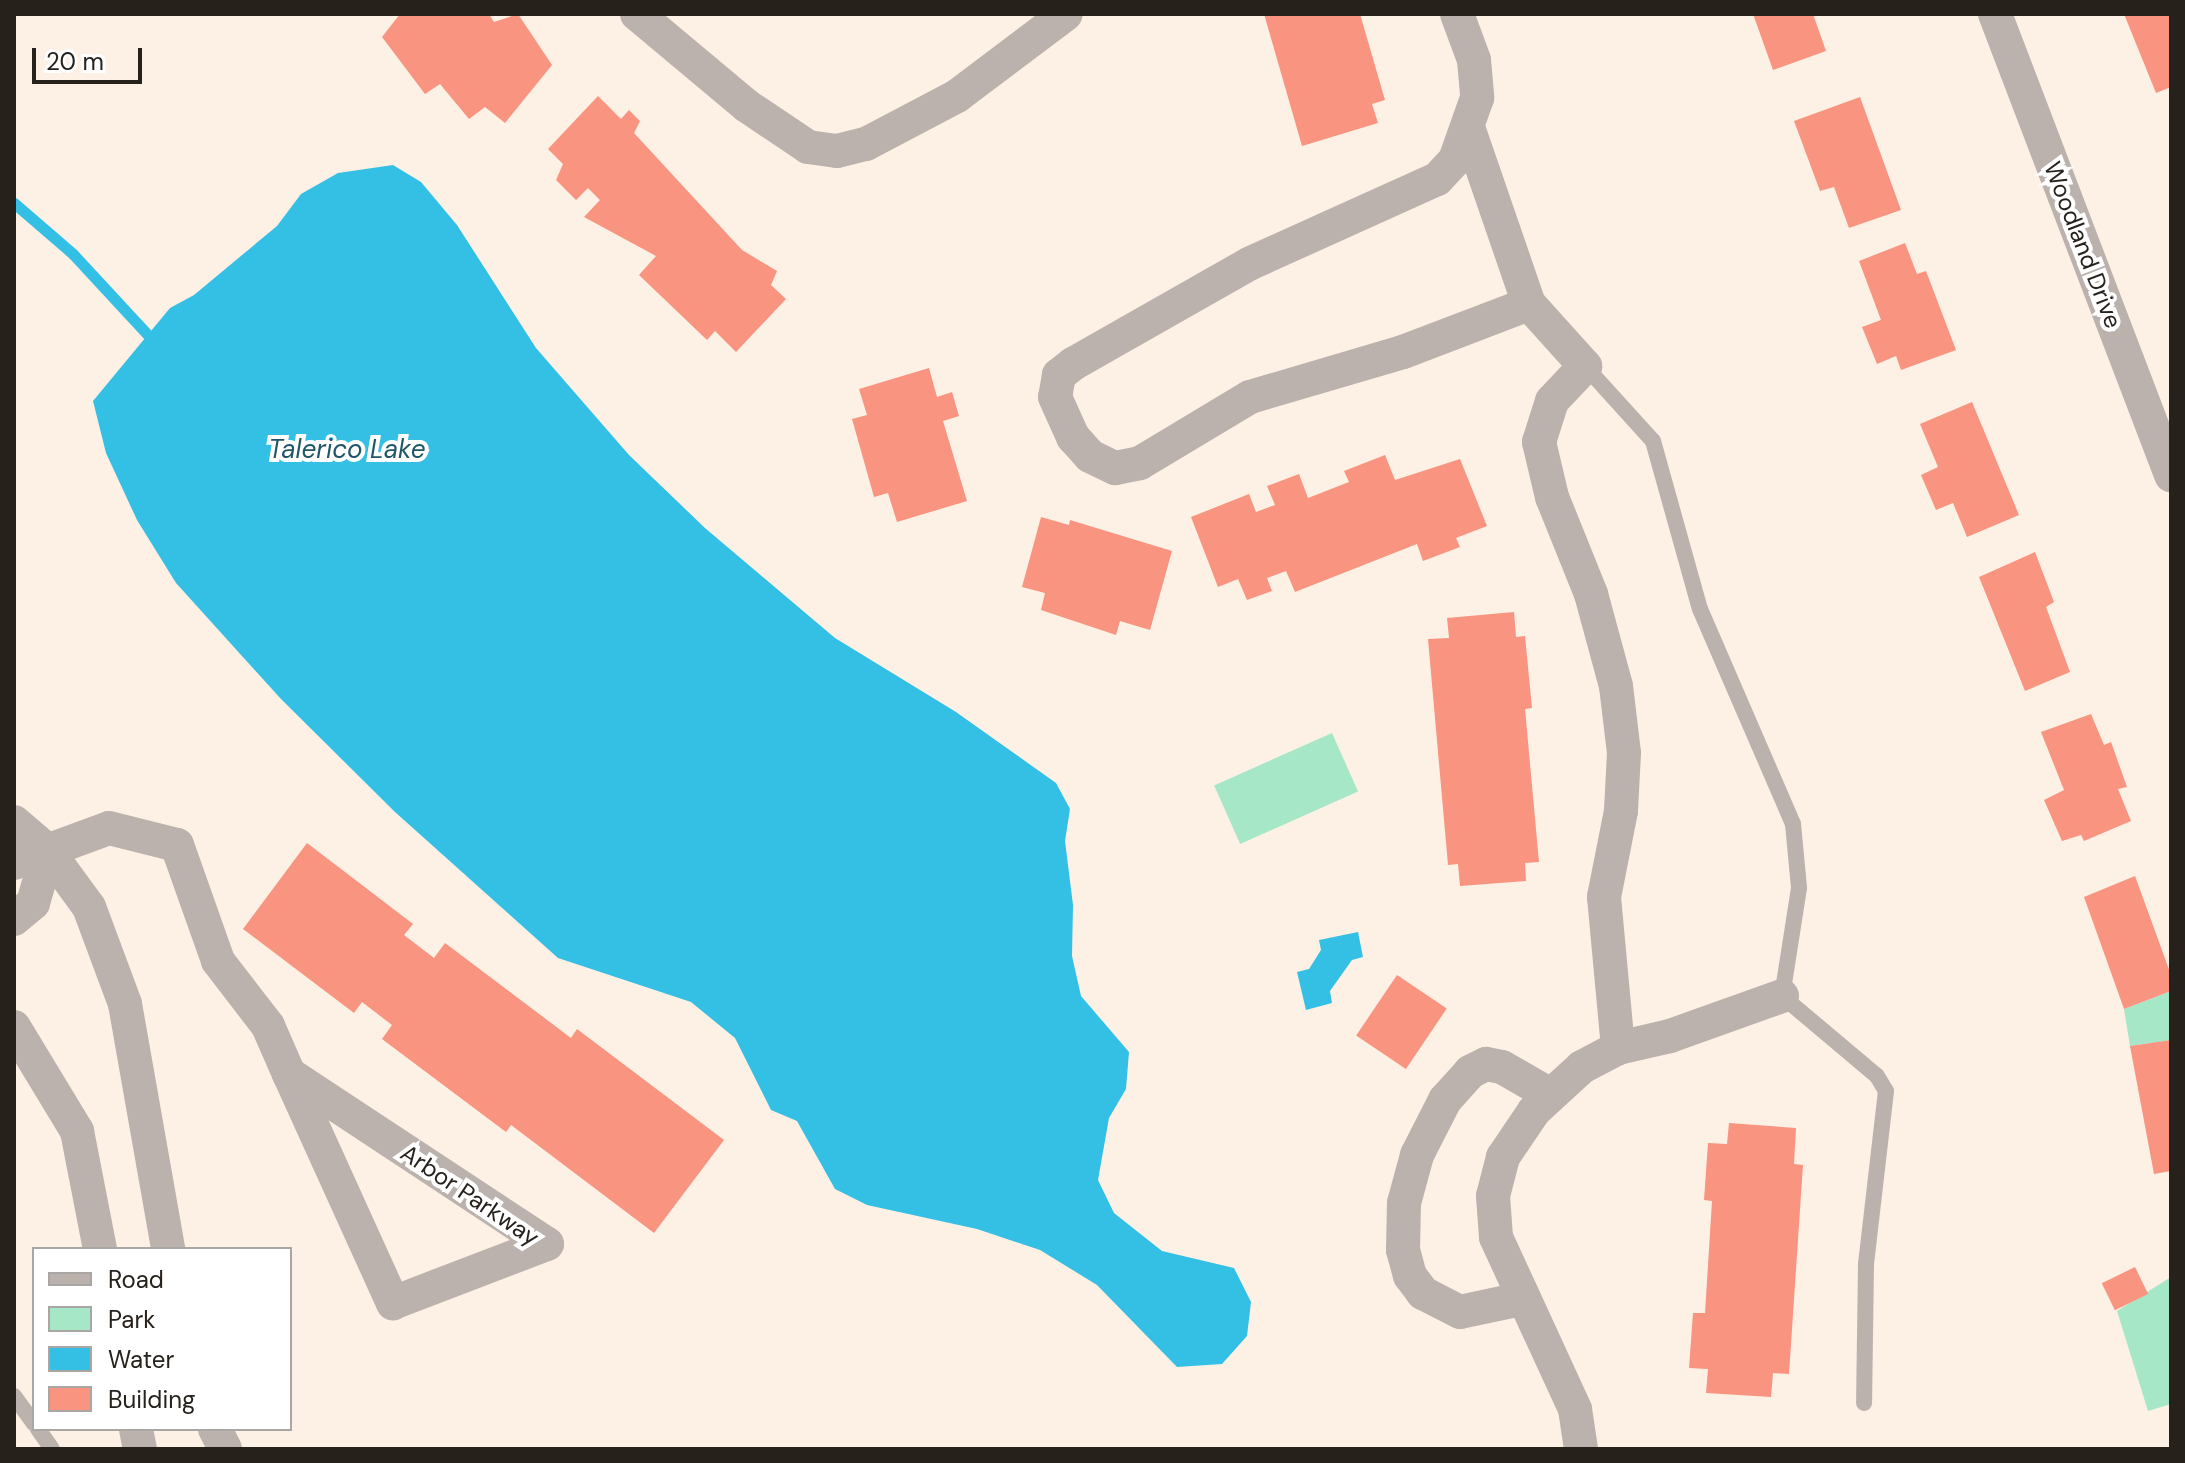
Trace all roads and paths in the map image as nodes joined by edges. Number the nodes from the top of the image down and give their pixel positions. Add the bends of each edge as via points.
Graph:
1 (637, 14) edge
2 (1066, 14) edge
3 (1457, 14) edge
4 (1995, 14) edge
5 (1469, 130) junction
6 (1529, 304) junction
7 (1585, 366) junction
8 (2171, 476) edge
9 (14, 822) edge
10 (48, 851) junction
11 (14, 863) edge
12 (14, 919) edge
13 (1782, 996) junction
14 (14, 1027) edge
15 (1618, 1048) junction
16 (289, 1074) junction
17 (1549, 1094) junction
18 (100, 1247) edge
19 (168, 1247) edge
20 (1521, 1299) junction
21 (14, 1396) edge
22 (1864, 1403) dead end
23 (32, 1421) edge
24 (39, 1431) edge
25 (216, 1431) edge
26 (52, 1449) edge
27 (225, 1449) edge
28 (1581, 1449) edge

1 - 2 street via 747,106 808,147 837,151 866,144 957,96
3 - 5 street via 1474,60 1477,98
4 - 8 street, Woodland Drive
5 - 6 street
5 - 6 street via 1455,160 1437,179 1249,264 1073,364 1059,375 1055,397 1073,437 1090,456 1115,468 1140,463 1250,397 1403,352
6 - 7 street
7 - 13 lane via 1653,441 1700,609 1793,824 1799,888
7 - 15 street via 1552,401 1539,442 1552,497 1591,594 1616,686 1623,740 1621,811 1604,897
9 - 10 street
10 - 11 street, Arbor Parkway
10 - 12 street via 33,903
10 - 16 street, Arbor Parkway via 109,828 177,845 218,961 268,1026
10 - 19 street via 89,907 125,1004
13 - 15 street via 1670,1036
13 - 22 lane via 1877,1076 1886,1091 1866,1264
14 - 18 street via 77,1131
15 - 17 street via 1582,1067
16 - 16 street, Arbor Parkway via 393,1303 547,1244 534,1236
17 - 20 street via 1513,1135 1493,1196 1496,1237
17 - 20 street via 1502,1067 1486,1064 1470,1072 1445,1100 1417,1155 1404,1203 1403,1250 1410,1276 1423,1293 1460,1312
20 - 28 street via 1565,1385
21 - 23 lane
24 - 26 lane
25 - 27 street

